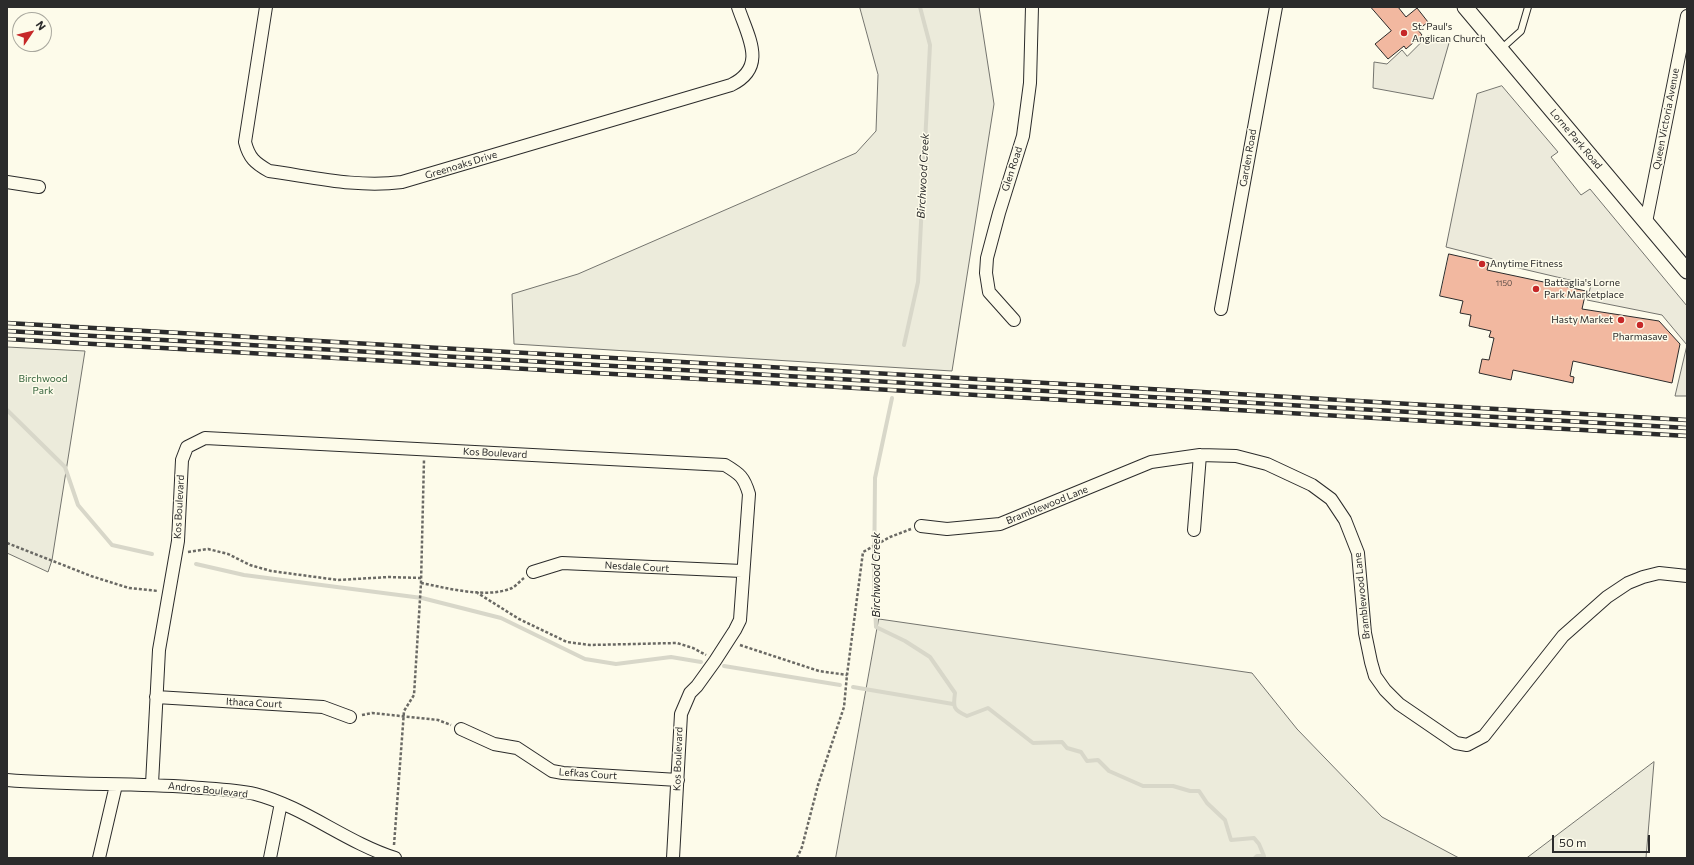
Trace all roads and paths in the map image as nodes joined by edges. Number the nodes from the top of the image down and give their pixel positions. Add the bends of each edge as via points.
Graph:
1 (266, 7) edge
2 (738, 7) edge
3 (1032, 7) edge
4 (1276, 7) edge
5 (1465, 7) edge
6 (1528, 7) edge
7 (1687, 16) edge
8 (1501, 49) junction
9 (7, 182) edge
10 (39, 187) dead end
11 (1646, 222) junction
12 (1687, 271) edge
13 (1221, 309) dead end
14 (1014, 320) dead end
15 (424, 449) junction
16 (1200, 455) junction
17 (921, 526) joint
18 (1194, 530) dead end
19 (7, 543) edge
20 (176, 553) junction
21 (742, 571) junction
22 (533, 572) joint
23 (1687, 576) edge
24 (421, 578) junction
25 (421, 583) junction
26 (476, 592) junction
27 (169, 593) junction
28 (727, 642) junction
29 (715, 661) junction
30 (847, 675) junction
31 (156, 697) junction
32 (404, 717) junction
33 (350, 718) joint
34 (461, 729) joint
35 (7, 780) edge
36 (678, 780) junction
37 (152, 784) junction
38 (116, 785) junction
39 (282, 802) junction
40 (99, 858) edge
41 (270, 858) edge
42 (394, 858) edge
43 (673, 858) edge
44 (797, 858) edge

1 - 2 street, Greenoaks Drive via 245,142 248,154 269,171 363,185 402,182 742,80 751,69 754,55
3 - 14 street, Glen Road via 1030,83 1023,136 998,212 986,273 989,292
4 - 13 street, Garden Road
5 - 8 street, Lorne Park Road
6 - 8 lane via 1521,31
7 - 11 street, Queen Victoria Avenue
8 - 11 street, Lorne Park Road
9 - 10 street
11 - 12 street, Lorne Park Road
15 - 20 street, Kos Boulevard via 205,438 187,447 183,455
15 - 21 street, Kos Boulevard via 725,466 741,476 749,494
15 - 24 path
16 - 17 street, Bramblewood Lane via 1151,462 1000,524 947,529
16 - 18 street
16 - 23 street, Bramblewood Lane via 1236,456 1267,464 1312,485 1331,498 1345,520 1358,553 1365,633 1375,676 1399,704 1456,743 1467,745 1484,736 1563,636 1607,597 1628,583 1643,577 1659,573
17 - 30 path via 890,537 863,552
19 - 27 path via 90,576 121,585
20 - 24 path via 208,549 271,571 338,580
20 - 27 street, Kos Boulevard
21 - 22 street, Nesdale Court via 562,563
21 - 28 street, Kos Boulevard via 740,620
22 - 26 path via 512,588 489,593
24 - 25 path
25 - 26 path
25 - 32 path via 414,695 404,711
26 - 29 path via 519,619 567,642 590,645 677,643 694,648
27 - 31 street, Kos Boulevard via 159,650
28 - 29 street, Kos Boulevard
28 - 30 path via 819,671
29 - 36 street, Kos Boulevard via 690,693 681,714
30 - 44 path via 844,707
31 - 33 street, Ithaca Court via 323,706
31 - 37 street, Kos Boulevard
32 - 33 path via 372,713
32 - 34 path via 438,720
32 - 42 path
34 - 36 street, Lefkas Court via 494,744 517,748 552,771
35 - 38 street, Andros Boulevard
36 - 43 street, Kos Boulevard
37 - 38 street, Andros Boulevard
37 - 39 street, Andros Boulevard via 230,790
38 - 40 street
39 - 41 street
39 - 42 street, Andros Boulevard via 356,842

